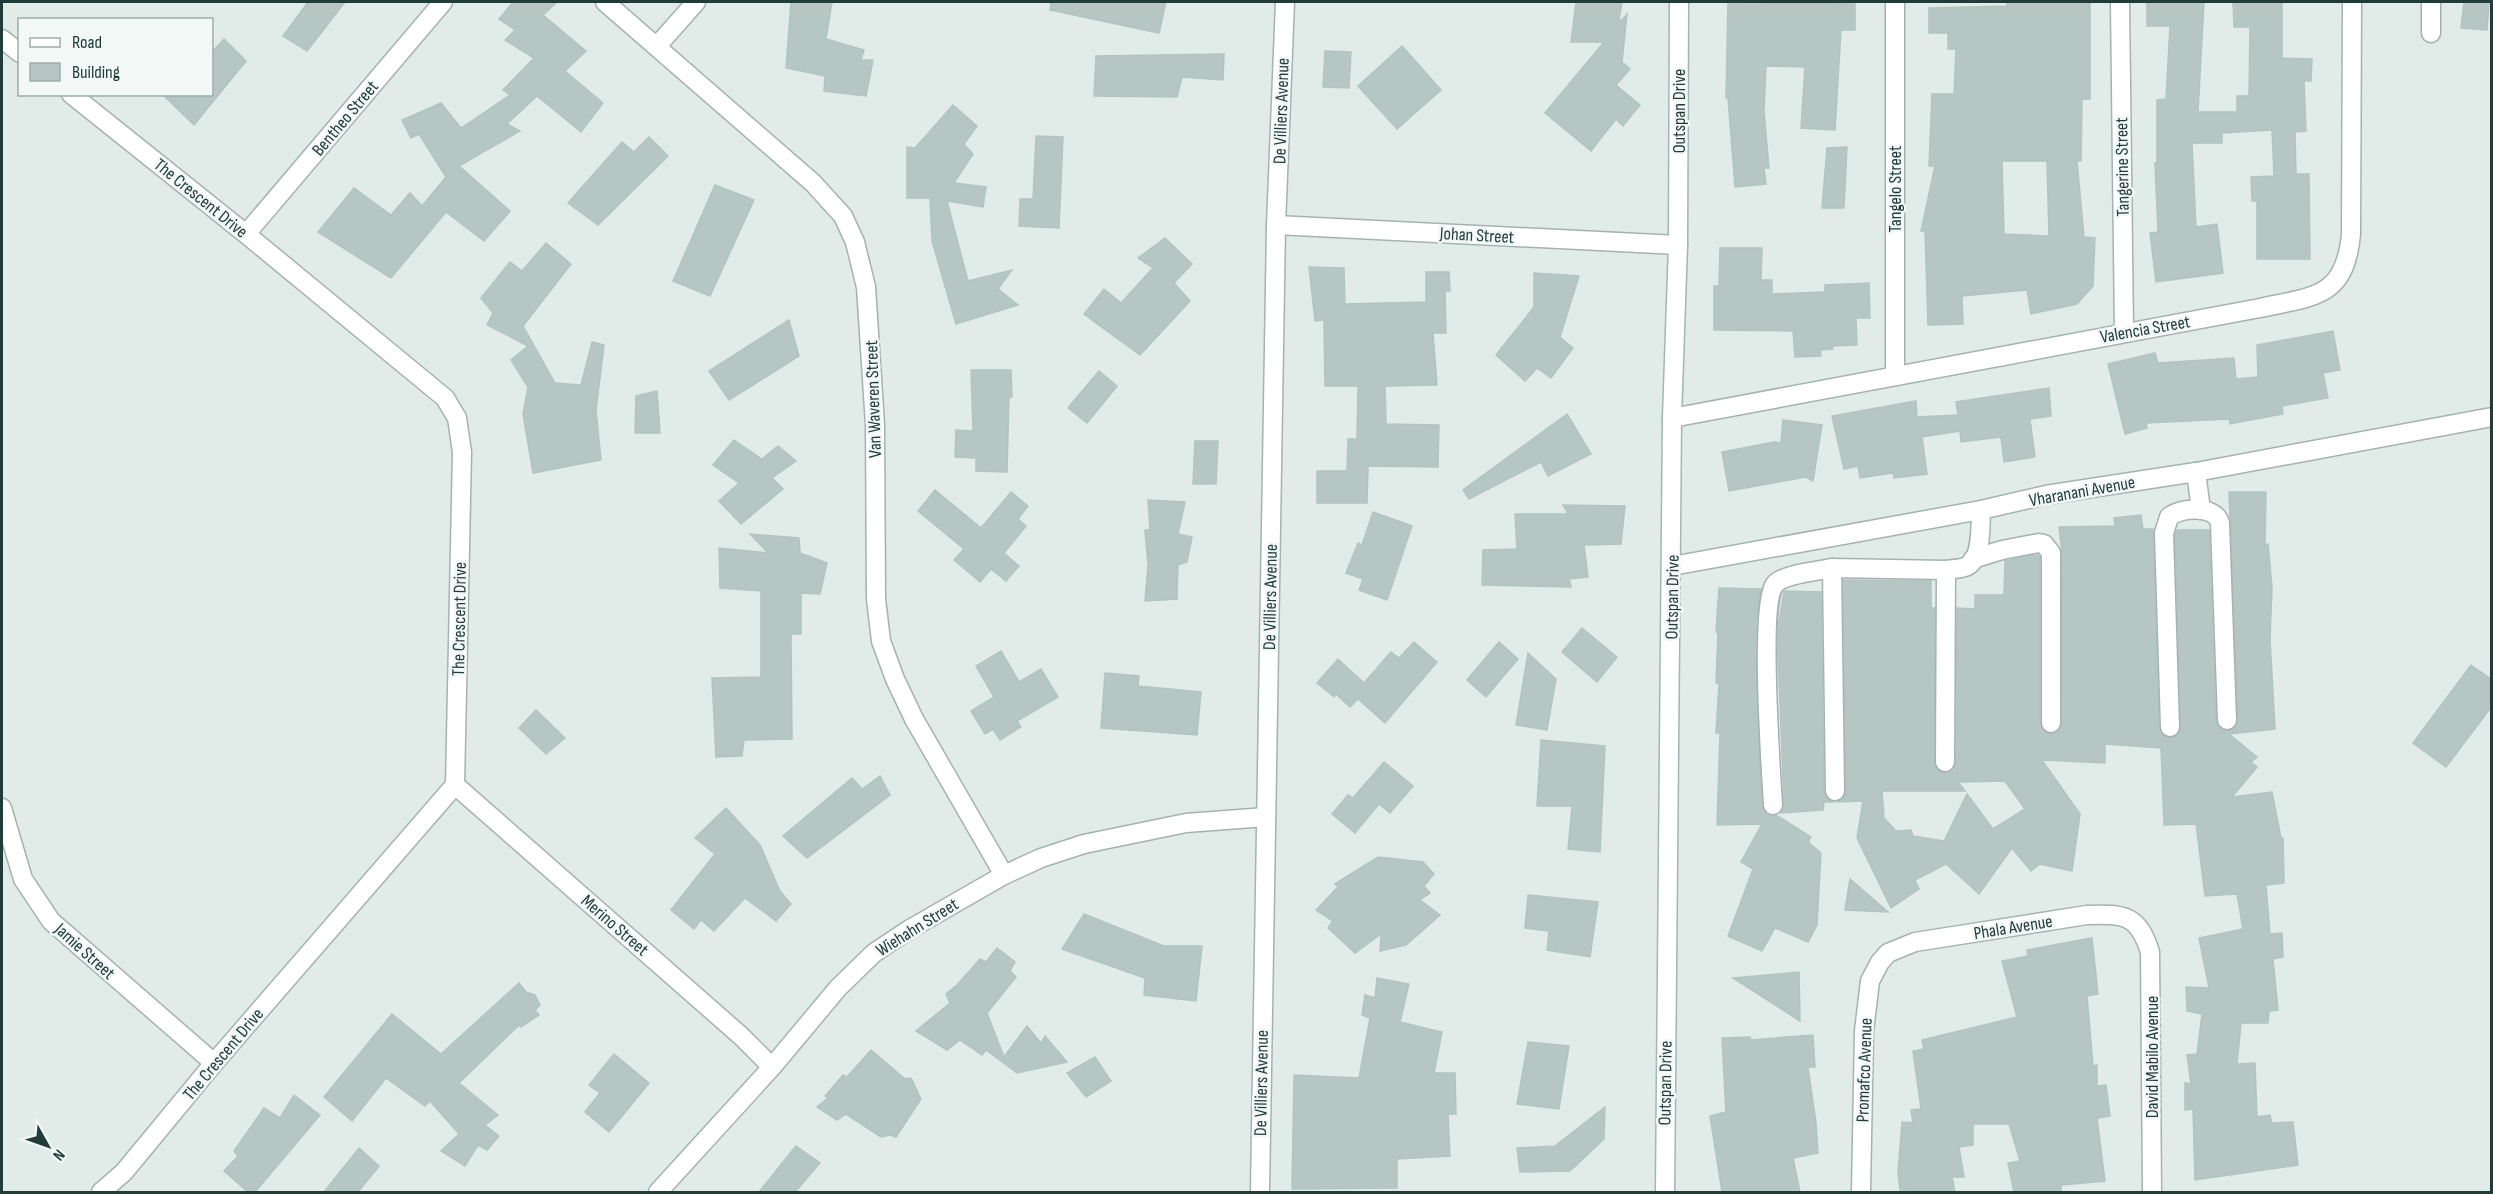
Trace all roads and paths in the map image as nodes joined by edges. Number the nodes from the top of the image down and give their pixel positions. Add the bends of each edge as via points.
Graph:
1 (443, 2) edge
2 (605, 2) edge
3 (696, 2) edge
4 (1285, 2) edge
5 (1679, 2) edge
6 (1895, 2) edge
7 (2120, 2) edge
8 (2352, 2) edge
9 (2431, 2) edge
10 (2431, 33) dead end
11 (2, 39) edge
12 (657, 46) junction
13 (18, 51) edge
14 (74, 96) edge
15 (1276, 225) junction
16 (246, 234) junction
17 (1678, 245) junction
18 (2124, 333) junction
19 (1895, 375) junction
20 (2492, 417) edge
21 (1672, 418) junction
22 (2196, 472) junction
23 (1981, 510) junction
24 (2201, 510) junction
25 (1973, 559) junction
26 (1672, 566) junction
27 (1832, 568) junction
28 (1946, 570) junction
29 (2227, 720) dead end
30 (2051, 723) dead end
31 (2170, 727) dead end
32 (1945, 762) dead end
33 (455, 785) junction
34 (1835, 791) dead end
35 (1773, 805) dead end
36 (2, 808) edge
37 (1266, 817) junction
38 (1004, 875) junction
39 (2138, 924) joint
40 (1888, 953) joint
41 (214, 1063) junction
42 (772, 1067) junction
43 (102, 1192) edge
44 (658, 1192) edge
45 (1260, 1192) edge
46 (1665, 1192) edge
47 (1861, 1192) edge
48 (2152, 1192) edge

1 - 16 street, Bentheo Street
2 - 12 street, Van Waveren Street
3 - 12 street
4 - 15 street, De Villiers Avenue
5 - 17 street, Outspan Drive
6 - 19 street, Tangelo Street
7 - 18 street, Tangerine Street
8 - 18 street, Valencia Street via 2351,234 2349,256 2340,278 2318,294 2298,300
9 - 10 street
11 - 13 street
12 - 38 street, Van Waveren Street via 813,183 843,216 855,242 866,287 870,328 876,598 881,641 915,720
14 - 16 street, The Crescent Drive
15 - 17 street, Johan Street
15 - 37 street, De Villiers Avenue
16 - 33 street, The Crescent Drive via 445,398 457,418 462,452
17 - 21 street, Outspan Drive
18 - 19 street, Valencia Street
19 - 21 street, Valencia Street
20 - 22 street, Vharanani Avenue
21 - 26 street, Outspan Drive
22 - 23 street, Vharanani Avenue via 2046,495
22 - 24 street
23 - 25 street
23 - 26 street, Vharanani Avenue
24 - 29 street via 2217,514 2220,523
24 - 31 street via 2172,514 2164,534
25 - 28 street via 1964,568
25 - 30 street via 2039,543 2052,553
26 - 46 street, Outspan Drive
27 - 28 street
27 - 34 street
27 - 35 street via 1780,579 1773,587 1766,633
28 - 32 street
33 - 41 street, The Crescent Drive
33 - 42 street, Merino Street
36 - 41 street, Jamie Street via 23,879 51,921
37 - 38 street, Wiehahn Street via 1186,823 1119,836 1041,858
37 - 45 street, De Villiers Avenue
38 - 42 street, Wiehahn Street via 874,953 838,988
39 - 40 street, Phala Avenue via 2127,917 2087,915 1914,942
39 - 48 street, David Mabilo Avenue via 2150,952
40 - 47 street, Promafco Avenue via 1870,981 1866,1006
41 - 43 street, The Crescent Drive via 124,1172
42 - 44 street, Wiehahn Street

